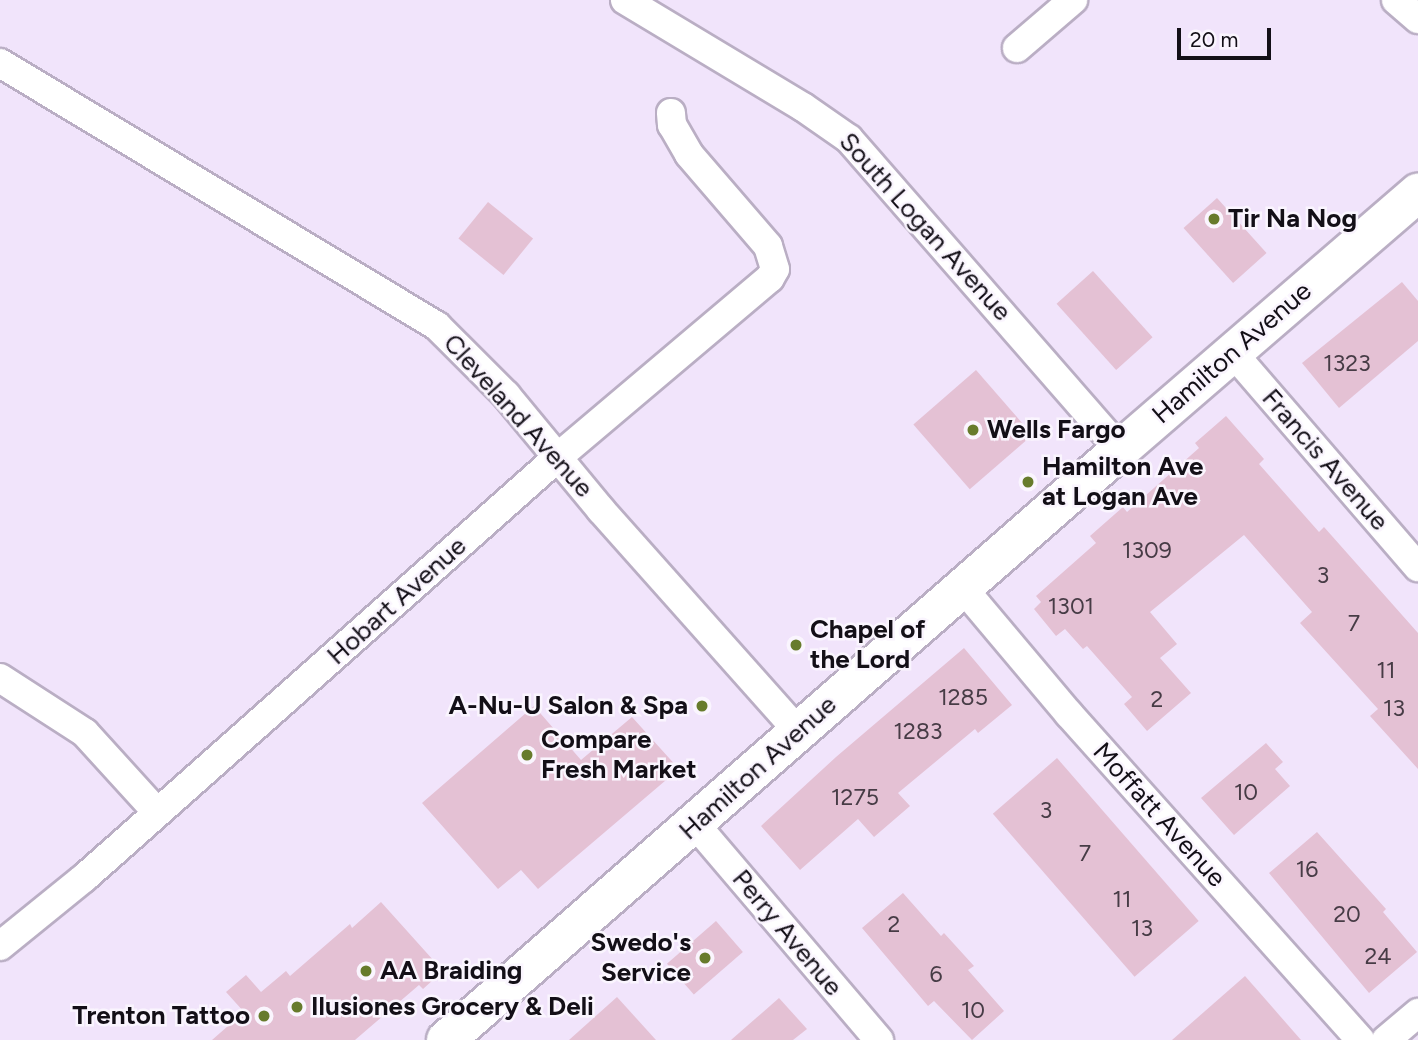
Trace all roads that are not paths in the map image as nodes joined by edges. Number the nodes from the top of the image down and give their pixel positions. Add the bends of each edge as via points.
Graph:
1 (625, 0) edge
2 (1073, 0) edge
3 (1396, 0) edge
4 (1418, 19) edge
5 (1017, 48) dead end
6 (0, 63) edge
7 (671, 113) dead end
8 (1418, 194) edge
9 (1233, 353) junction
10 (1120, 450) junction
11 (558, 457) junction
12 (1418, 567) edge
13 (962, 587) junction
14 (0, 678) edge
15 (798, 731) junction
16 (156, 811) junction
17 (695, 824) junction
18 (0, 946) edge
19 (1418, 1013) edge
20 (446, 1040) edge
21 (879, 1040) edge
22 (1360, 1040) edge
23 (1386, 1040) edge

1 - 10 street, South Logan Avenue via 849,139
2 - 5 street
3 - 4 street
6 - 11 street, Cleveland Avenue via 432,321 506,395
7 - 11 street, Hobart Avenue via 672,125 689,154 768,246 775,269 770,278
8 - 9 main road, Hamilton Avenue
9 - 10 main road, Hamilton Avenue
9 - 12 street, Francis Avenue
10 - 13 main road, Hamilton Avenue
11 - 15 street, Cleveland Avenue
11 - 16 street, Hobart Avenue
13 - 15 main road, Hamilton Avenue
13 - 22 street, Moffatt Avenue
14 - 16 street via 85,733
15 - 17 main road, Hamilton Avenue
16 - 18 street, Hobart Avenue via 84,878
17 - 20 main road, Hamilton Avenue
17 - 21 street, Perry Avenue
19 - 23 street

